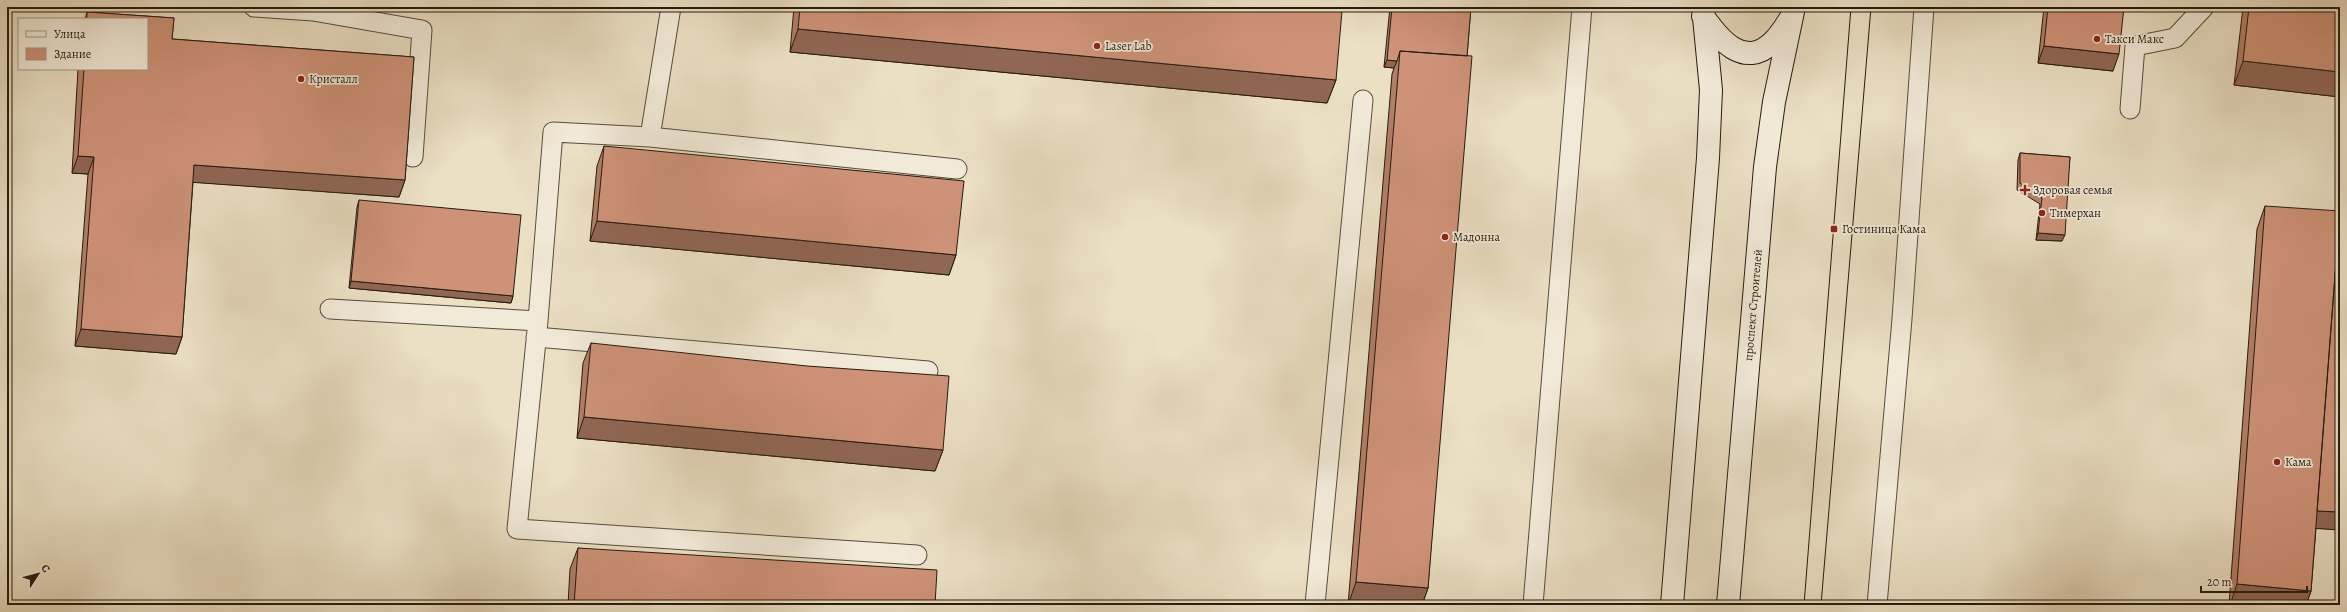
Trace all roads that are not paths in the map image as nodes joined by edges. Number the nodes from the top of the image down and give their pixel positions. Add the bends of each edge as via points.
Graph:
1 (254, 7) edge
2 (672, 7) edge
3 (1582, 7) edge
4 (1924, 7) edge
5 (2204, 7) edge
6 (313, 9) edge
7 (1794, 11) edge
8 (1703, 12) edge
9 (1363, 100) dead end
10 (2130, 109) dead end
11 (650, 137) junction
12 (413, 157) dead end
13 (957, 169) dead end
14 (330, 309) dead end
15 (537, 328) junction
16 (928, 371) dead end
17 (917, 555) dead end
18 (1315, 605) edge
19 (1533, 605) edge
20 (1672, 605) edge
21 (1728, 605) edge
22 (1877, 605) edge

1 - 6 lane
2 - 11 lane
3 - 19 lane
4 - 22 lane via 1902,319
5 - 10 lane via 2175,38 2135,46
6 - 12 lane via 422,30
7 - 8 main road via 1772,42 1759,51 1746,53 1731,48 1719,39
7 - 21 main road, проспект Строителей via 1774,102 1765,167
8 - 20 main road via 1711,90 1708,158
9 - 18 lane
11 - 13 lane
11 - 15 lane via 553,132
14 - 15 lane
15 - 16 lane
15 - 17 lane via 517,529

